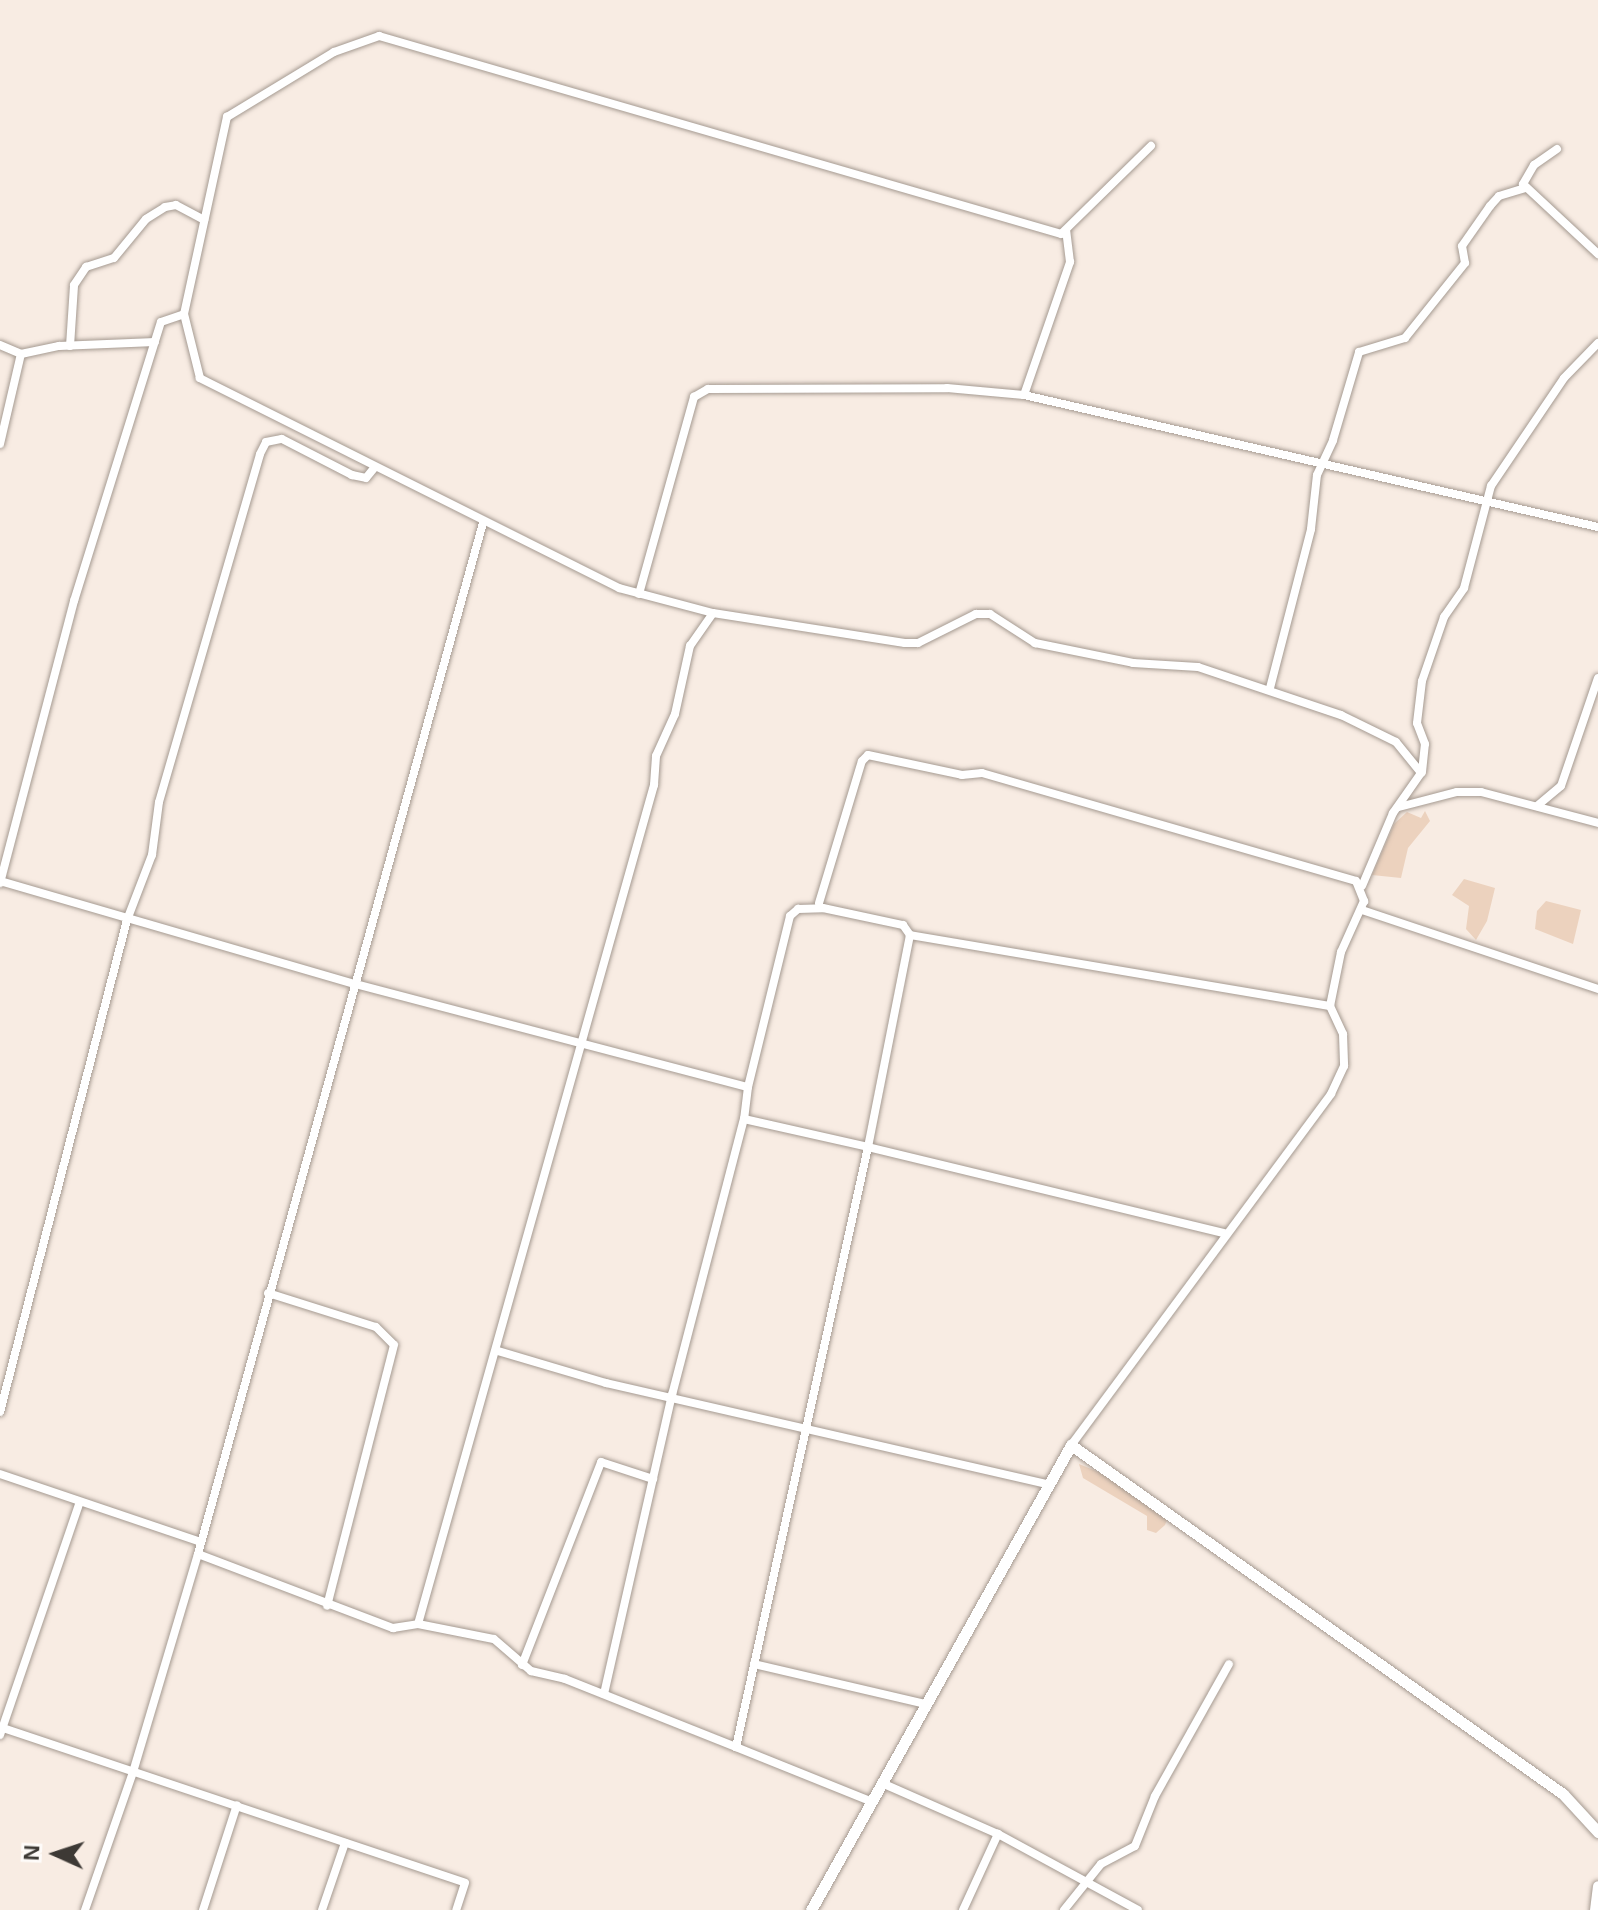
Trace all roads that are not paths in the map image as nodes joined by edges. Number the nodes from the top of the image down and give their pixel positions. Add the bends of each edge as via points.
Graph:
1 (1151, 146) dead end
2 (1557, 149) dead end
3 (1525, 188) junction
4 (204, 220) junction
5 (1066, 230) junction
6 (1598, 254) edge
7 (184, 314) junction
8 (155, 342) junction
9 (1598, 343) edge
10 (0, 345) edge
11 (70, 346) junction
12 (21, 354) junction
13 (1024, 395) junction
14 (0, 444) edge
15 (1320, 466) junction
16 (375, 467) junction
17 (1486, 501) junction
18 (483, 523) junction
19 (1598, 527) edge
20 (639, 594) junction
21 (713, 613) junction
22 (1598, 678) edge
23 (1270, 688) junction
24 (1421, 773) junction
25 (1537, 806) junction
26 (1398, 807) junction
27 (1598, 823) edge
28 (0, 882) edge
29 (1362, 886) junction
30 (819, 903) dead end
31 (1362, 910) junction
32 (127, 920) junction
33 (910, 935) junction
34 (355, 984) junction
35 (1598, 989) edge
36 (1330, 1006) junction
37 (582, 1044) junction
38 (748, 1087) junction
39 (744, 1119) junction
40 (868, 1147) junction
41 (1224, 1233) junction
42 (268, 1293) junction
43 (498, 1351) junction
44 (672, 1395) junction
45 (0, 1412) edge
46 (807, 1427) junction
47 (1071, 1445) junction
48 (0, 1474) edge
49 (653, 1479) junction
50 (1048, 1484) junction
51 (80, 1502) junction
52 (201, 1542) junction
53 (198, 1554) junction
54 (327, 1606) junction
55 (418, 1624) junction
56 (754, 1664) junction
57 (1229, 1664) dead end
58 (522, 1665) junction
59 (604, 1694) junction
60 (926, 1704) junction
61 (1, 1730) edge
62 (736, 1747) junction
63 (133, 1772) junction
64 (884, 1784) junction
65 (870, 1801) junction
66 (237, 1805) junction
67 (1598, 1832) edge
68 (998, 1834) junction
69 (345, 1843) junction
70 (1086, 1879) junction
71 (1598, 1886) edge
72 (85, 1910) edge
73 (203, 1910) edge
74 (322, 1910) edge
75 (456, 1910) edge
76 (811, 1910) edge
77 (963, 1910) edge
78 (1064, 1910) edge
79 (1138, 1910) edge
80 (1595, 1910) edge

1 - 5 street
2 - 3 street via 1534,165 1524,178
3 - 6 street
3 - 15 street via 1499,196 1490,206 1462,246 1465,263 1405,338 1359,352
4 - 5 street via 227,117 334,52 379,36 1061,234
4 - 7 street
4 - 11 street via 176,205 165,207 146,219 114,258 86,267 74,285
5 - 13 street via 1070,262
7 - 8 street via 161,322
7 - 16 street via 200,378
8 - 11 street
8 - 28 street via 74,601
9 - 17 street via 1550,397
10 - 12 street
11 - 12 street
12 - 14 street
13 - 15 street
13 - 20 street via 816,386 697,392 668,497 656,518 650,566
15 - 17 street
15 - 23 street via 1311,529
16 - 18 street
16 - 32 street via 360,477 293,443 266,442 159,802 152,855
17 - 19 street
17 - 24 street via 1464,588 1444,617 1422,681 1417,723 1425,744
18 - 20 street
18 - 34 street
20 - 21 street
21 - 23 street via 905,643 918,643 976,614 990,614 1035,643 1133,663 1198,667
21 - 37 street via 690,646
22 - 25 street via 1560,789
23 - 24 street via 1376,730 1406,751
24 - 26 street
25 - 26 street via 1481,792 1457,792
25 - 27 street
26 - 29 street
28 - 32 street
29 - 30 street via 982,773 962,775 868,755
29 - 31 street
31 - 35 street
31 - 36 street via 1341,952
32 - 34 street
32 - 45 street
33 - 36 street
33 - 38 street via 903,925 823,908 798,909 790,916
33 - 40 street
34 - 37 street
34 - 42 street
36 - 41 street via 1343,1034 1344,1066 1331,1094
37 - 38 street
37 - 43 street
38 - 39 street
39 - 40 street
39 - 44 street
40 - 41 street
40 - 46 street
41 - 47 street
42 - 52 street
42 - 54 street via 376,1327 394,1345
43 - 44 street via 606,1383
43 - 55 street
44 - 46 street
44 - 49 street
46 - 50 street
46 - 56 street
47 - 50 street
47 - 67 street via 1563,1794
48 - 51 street
49 - 58 street via 601,1462
49 - 59 street
50 - 60 street
51 - 52 street
51 - 61 street
52 - 53 street
53 - 54 street
53 - 63 street
54 - 55 street via 393,1628
55 - 58 street via 494,1639
56 - 60 street
56 - 62 street
57 - 70 street via 1155,1796 1135,1846 1101,1864
58 - 59 street
59 - 62 street
60 - 64 street
61 - 63 street
62 - 65 street
63 - 66 street
63 - 72 street
64 - 65 street
64 - 68 street
65 - 76 street
66 - 69 street
66 - 73 street
68 - 70 street
68 - 77 street
69 - 74 street
69 - 75 street via 465,1883
70 - 78 street
70 - 79 street
71 - 80 street

